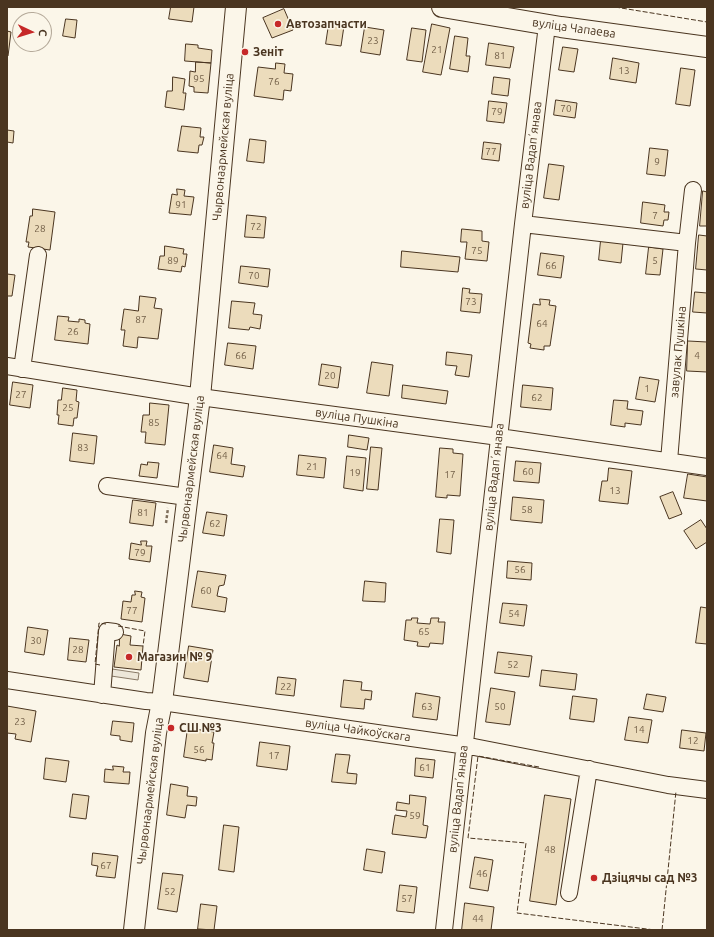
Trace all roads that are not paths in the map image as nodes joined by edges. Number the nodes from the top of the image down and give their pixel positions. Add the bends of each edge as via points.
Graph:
1 (236, 7) edge
2 (442, 7) edge
3 (547, 25) junction
4 (707, 47) edge
5 (693, 190) dead end
6 (523, 224) junction
7 (687, 243) junction
8 (38, 255) dead end
9 (14, 367) edge
10 (200, 397) junction
11 (499, 437) junction
12 (669, 461) junction
13 (707, 467) edge
14 (107, 486) dead end
15 (187, 497) junction
16 (115, 632) dead end
17 (7, 680) edge
18 (102, 695) junction
19 (162, 702) junction
20 (464, 745) junction
21 (589, 769) junction
22 (707, 790) edge
23 (569, 893) dead end
24 (134, 930) edge
25 (444, 930) edge

1 - 10 main road, Чырвонаармейская вуліца
2 - 3 main road, вуліца Чапаева
3 - 4 main road, вуліца Чапаева
3 - 6 street, вуліца Вадапʼянава
5 - 7 street, завулак Пушкіна
6 - 7 street
6 - 11 street, вуліца Вадапʼянава
7 - 12 street, завулак Пушкіна
8 - 9 street
9 - 10 street, вуліца Пушкіна
10 - 11 street, вуліца Пушкіна
10 - 15 main road, Чырвонаармейская вуліца
11 - 12 street, вуліца Пушкіна
11 - 20 street, вуліца Вадапʼянава
12 - 13 street, вуліца Пушкіна
14 - 15 street
15 - 19 main road, Чырвонаармейская вуліца
16 - 18 street via 107,631
17 - 18 street, вуліца Чайкоўскага
18 - 19 street, вуліца Чайкоўскага
19 - 20 street, вуліца Чайкоўскага
19 - 24 main road, Чырвонаармейская вуліца via 156,733
20 - 21 street, вуліца Чайкоўскага
20 - 25 street, вуліца Вадапʼянава
21 - 22 street, вуліца Чайкоўскага
21 - 23 street

